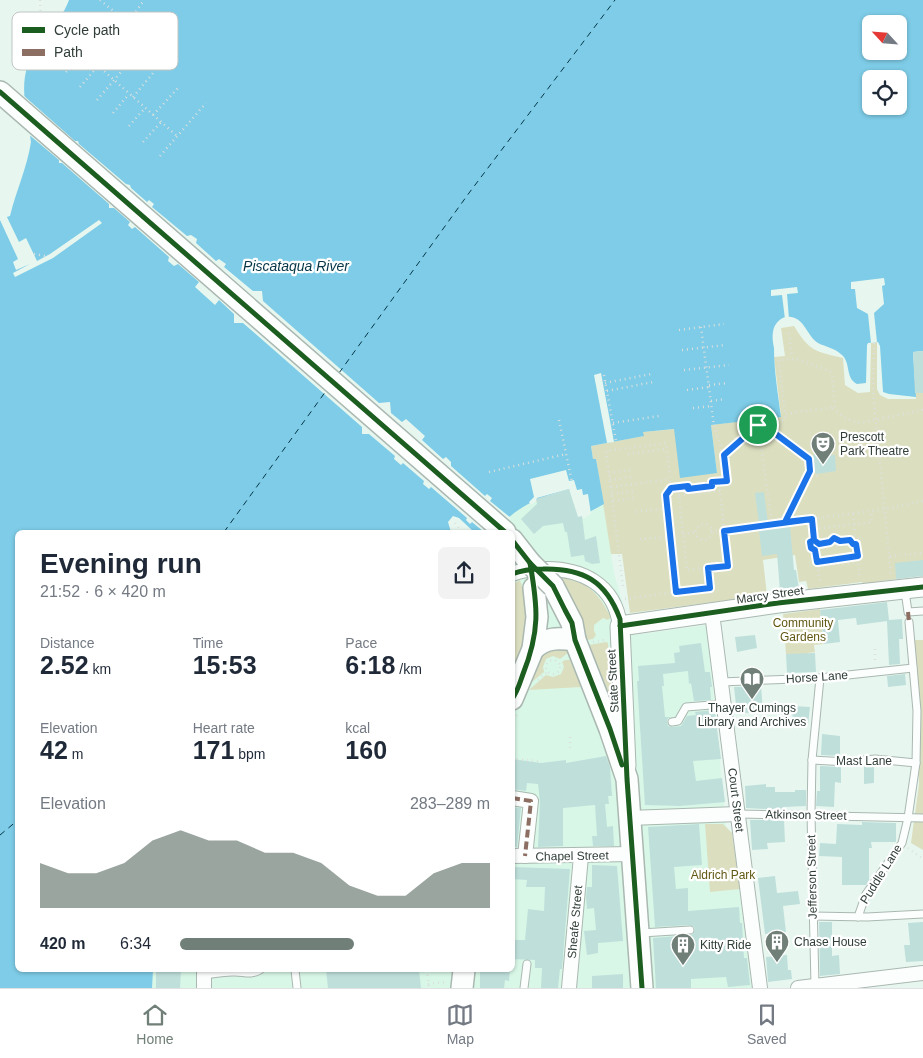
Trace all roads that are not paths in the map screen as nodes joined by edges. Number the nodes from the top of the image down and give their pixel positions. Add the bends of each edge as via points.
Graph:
1 (0, 92) edge
2 (503, 530) edge
3 (515, 551) edge
4 (520, 570) edge
5 (906, 586) edge
6 (544, 587) junction
7 (712, 608) junction
8 (923, 611) edge
9 (909, 622) dead end
10 (620, 626) junction
11 (585, 641) junction
12 (533, 649) junction
13 (913, 668) junction
14 (820, 678) junction
15 (721, 682) junction
16 (724, 704) junction
17 (515, 705) edge
18 (672, 722) dead end
19 (812, 760) junction
20 (916, 762) junction
21 (627, 779) junction
22 (515, 798) edge
23 (738, 814) junction
24 (811, 814) junction
25 (629, 818) junction
26 (908, 818) junction
27 (923, 818) edge
28 (632, 854) junction
29 (519, 856) edge
30 (581, 856) junction
31 (923, 914) edge
32 (813, 916) junction
33 (858, 917) junction
34 (690, 930) dead end
35 (638, 933) junction
36 (527, 964) dead end
37 (232, 972) edge
38 (240, 972) edge
39 (256, 972) edge
40 (295, 972) edge
41 (923, 973) edge
42 (204, 978) edge
43 (815, 986) junction
44 (297, 988) edge
45 (524, 988) edge
46 (569, 988) edge
47 (642, 988) edge
48 (760, 988) edge
49 (798, 988) edge

1 - 2 main road
3 - 4 main road
4 - 6 main road, bridge
4 - 10 street, State Street via 560,569 587,576 609,596
5 - 7 street, Marcy Street
5 - 8 lane via 908,612
6 - 11 main road
6 - 12 main road
7 - 10 street, Marcy Street
7 - 15 street, Court Street
9 - 13 lane, Puddle Lane
10 - 21 street, State Street
11 - 12 main road via 551,639
11 - 21 main road
12 - 17 main road
13 - 14 lane, Horse Lane
13 - 20 lane, Puddle Lane via 917,711
14 - 15 lane, Horse Lane
14 - 19 lane, Jefferson Street
15 - 16 street, Court Street
16 - 18 lane via 686,707 678,721
16 - 23 street, Court Street
19 - 20 lane, Mast Lane
19 - 24 lane, Jefferson Street
20 - 26 lane, Puddle Lane
21 - 25 main road, State Street
22 - 29 street via 531,801
23 - 24 lane, Atkinson Street
23 - 25 street, Atkinson Street
23 - 48 street, Court Street
24 - 26 lane, Atkinson Street
24 - 32 lane, Jefferson Street
25 - 28 main road, State Street
26 - 27 lane, Atkinson Street
26 - 33 lane, Puddle Lane via 902,843 866,894
28 - 30 street, Chapel Street
28 - 35 main road, State Street
29 - 30 street, Chapel Street
30 - 46 street, Sheafe Street
31 - 33 lane
32 - 33 lane
32 - 43 lane, Jefferson Street
34 - 35 lane
35 - 47 main road, State Street
36 - 45 lane
37 - 42 lane
38 - 39 lane
40 - 44 lane
41 - 43 street
43 - 49 street

